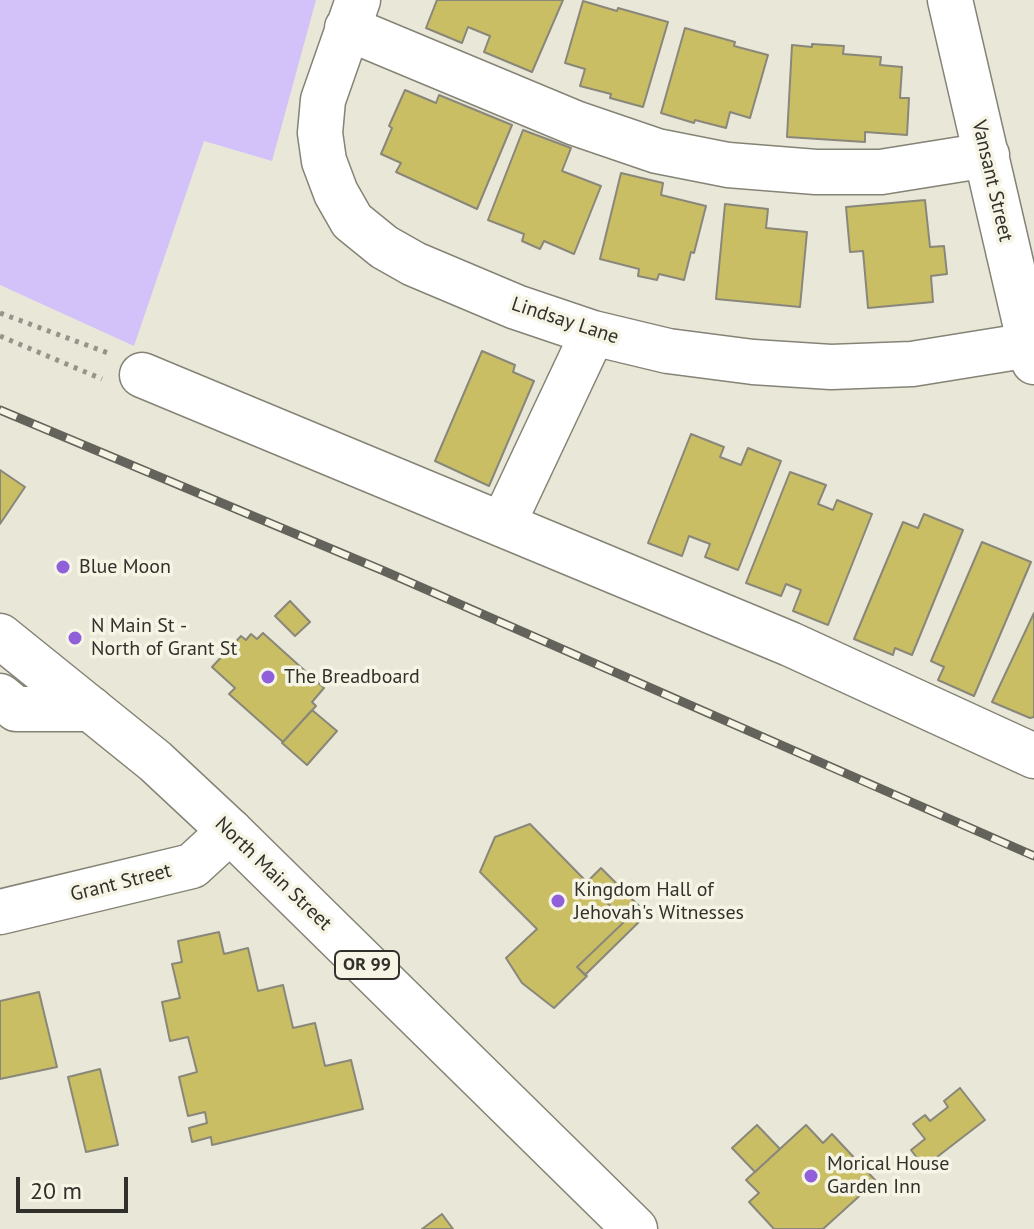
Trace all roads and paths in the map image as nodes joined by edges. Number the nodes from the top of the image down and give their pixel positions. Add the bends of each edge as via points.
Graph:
1 (950, 0) edge
2 (353, 14) edge
3 (987, 155) junction
4 (0, 313) edge
5 (593, 333) junction
6 (1032, 353) edge
7 (142, 375) joint
8 (503, 524) junction
9 (0, 636) edge
10 (0, 696) edge
11 (91, 709) junction
12 (1034, 756) edge
13 (230, 831) junction
14 (0, 912) edge
15 (635, 1229) edge

1 - 3 street, Vansant Street
2 - 3 street via 575,123 657,151 728,165 816,172 881,172
2 - 5 street, Lindsay Lane via 323,100 320,133 324,161 352,221 414,264
3 - 6 street, Vansant Street
4 - 7 path via 107,352
5 - 6 street, Lindsay Lane via 668,351 831,367
5 - 8 street
7 - 8 street
8 - 12 street via 790,644
9 - 11 street, North Main Street / OR 99
10 - 11 street via 16,709
11 - 13 street, North Main Street / OR 99
13 - 14 street, Grant Street via 192,866
13 - 15 street, North Main Street / OR 99

